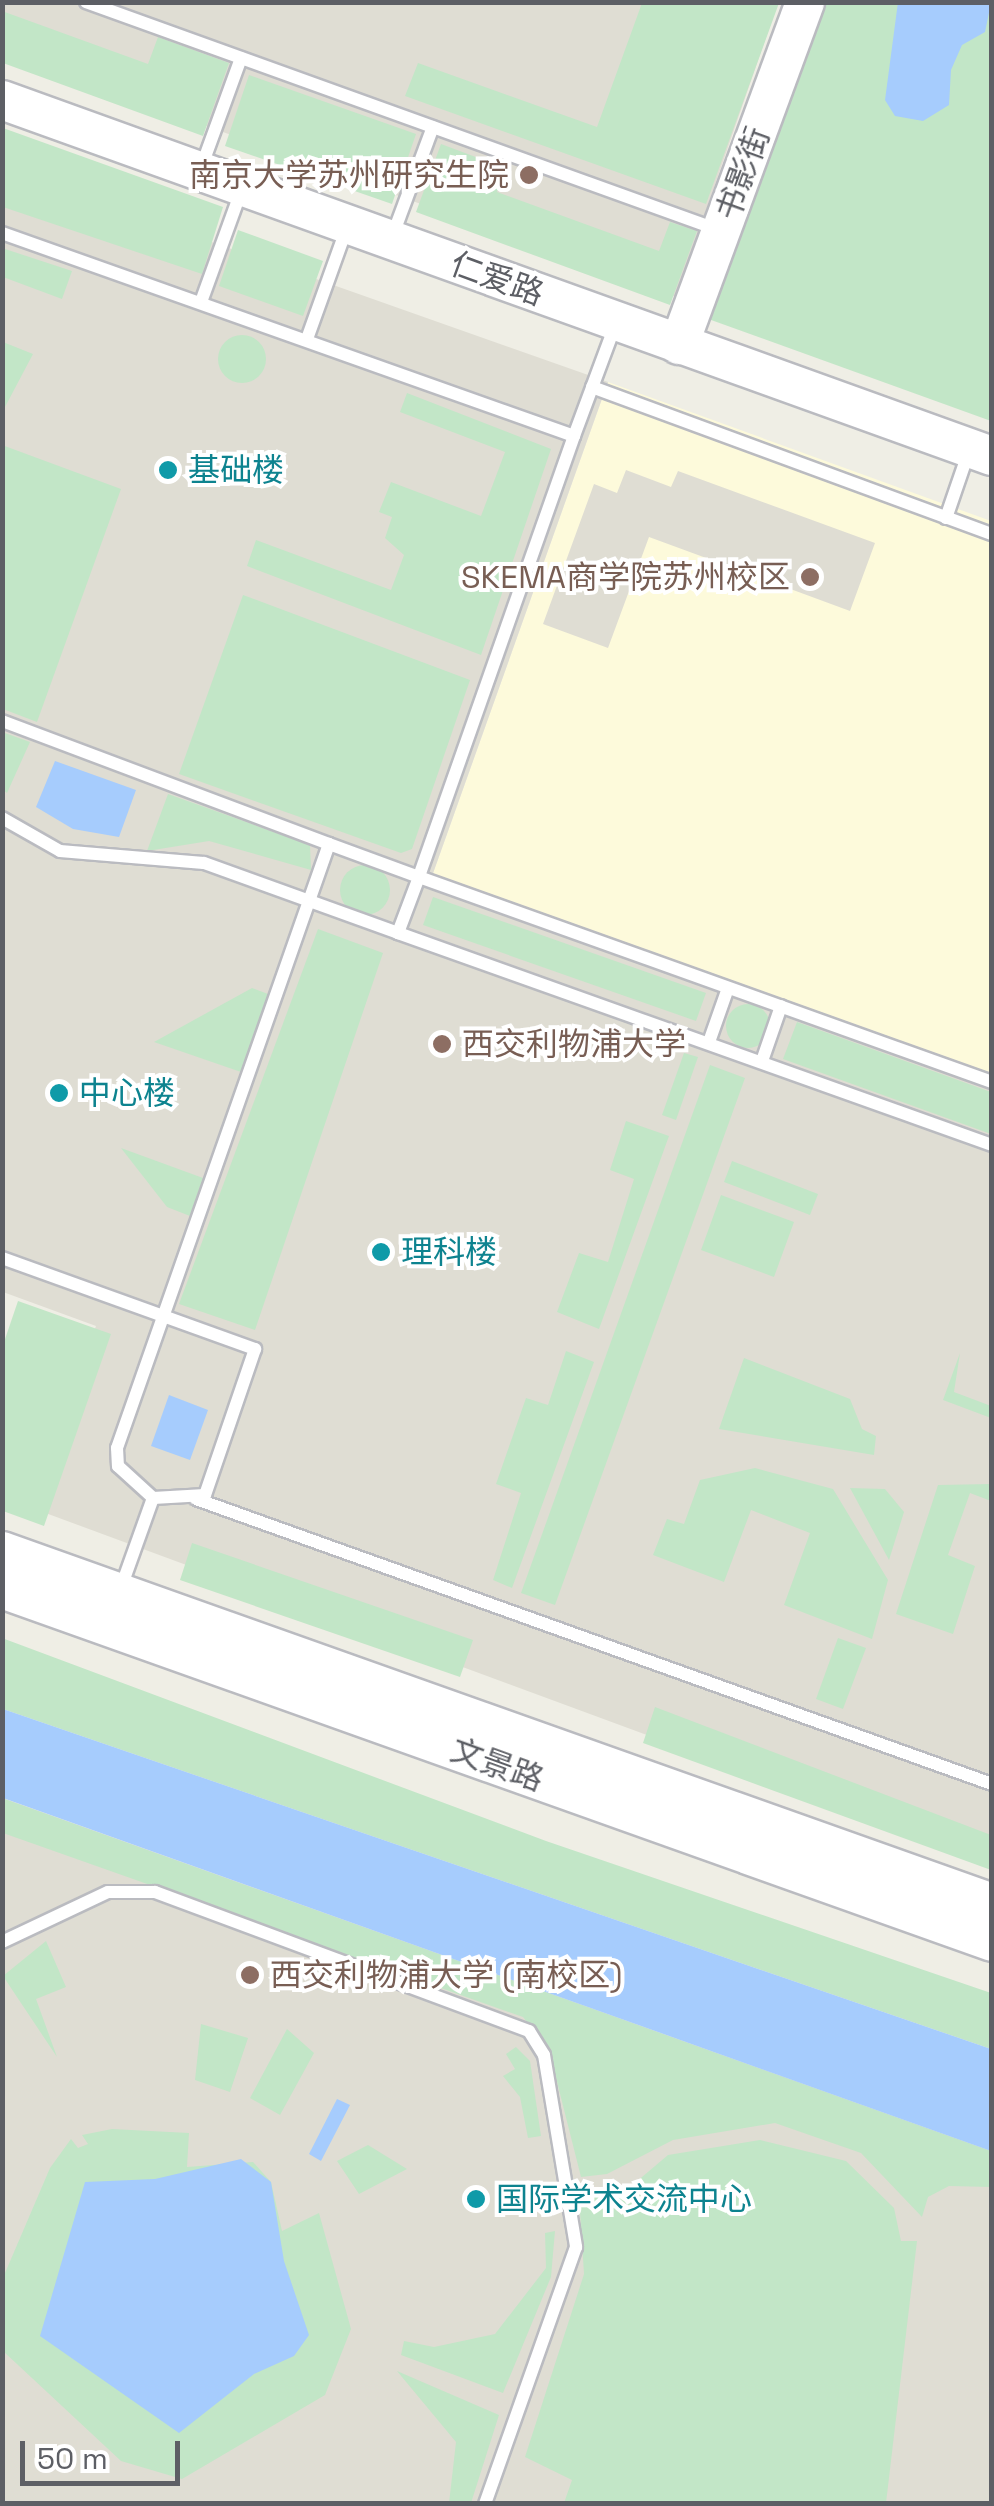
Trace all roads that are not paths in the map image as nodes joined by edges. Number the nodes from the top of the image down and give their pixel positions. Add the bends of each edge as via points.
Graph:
1 (86, 2) edge
2 (806, 2) edge
3 (241, 58) junction
4 (2, 100) edge
5 (432, 127) junction
6 (200, 172) junction
7 (243, 187) junction
8 (348, 225) junction
9 (722, 231) junction
10 (2, 233) edge
11 (391, 240) junction
12 (200, 302) junction
13 (616, 322) junction
14 (307, 339) junction
15 (680, 345) junction
16 (592, 387) junction
17 (574, 436) junction
18 (981, 452) edge
19 (946, 518) junction
20 (992, 534) edge
21 (2, 721) edge
22 (2, 818) edge
23 (329, 844) junction
24 (419, 877) junction
25 (311, 900) junction
26 (398, 932) junction
27 (728, 988) junction
28 (781, 1006) junction
29 (709, 1042) junction
30 (762, 1061) junction
31 (992, 1082) edge
32 (992, 1145) edge
33 (2, 1258) edge
34 (165, 1314) junction
35 (153, 1498) junction
36 (196, 1499) junction
37 (2, 1551) edge
38 (2, 1588) edge
39 (119, 1592) junction
40 (992, 1784) edge
41 (992, 1903) edge
42 (2, 1942) edge
43 (992, 1942) edge
44 (486, 2504) edge

1 - 3 lane
2 - 9 main road, 书影街
3 - 5 lane
3 - 6 lane
4 - 6 main road, 仁爱路
5 - 9 lane
5 - 11 lane
6 - 7 main road, 仁爱路
7 - 8 main road, 仁爱路
7 - 12 lane
8 - 11 main road, 仁爱路
8 - 14 lane
9 - 15 main road, 书影街
10 - 12 lane
11 - 13 main road, 仁爱路
12 - 14 lane
13 - 15 main road, 仁爱路
13 - 16 lane
14 - 17 lane
15 - 18 main road, 仁爱路
16 - 17 lane
16 - 19 lane
17 - 24 lane
18 - 19 lane
19 - 20 lane
21 - 23 lane
22 - 25 lane via 60,851 204,863
23 - 24 lane
23 - 25 lane
24 - 26 lane
24 - 27 lane
25 - 26 lane
25 - 34 lane
26 - 29 lane
27 - 28 lane
27 - 29 lane
28 - 30 lane
28 - 31 lane
29 - 30 lane
30 - 32 lane
33 - 34 lane
34 - 35 lane via 117,1448 118,1466
34 - 36 lane via 256,1349
35 - 36 lane
35 - 39 lane
36 - 40 lane
37 - 39 main road, 文景路
38 - 43 main road, 文景路
39 - 41 main road, 文景路
42 - 44 lane via 108,1892 155,1892 529,2031 544,2055 576,2246

